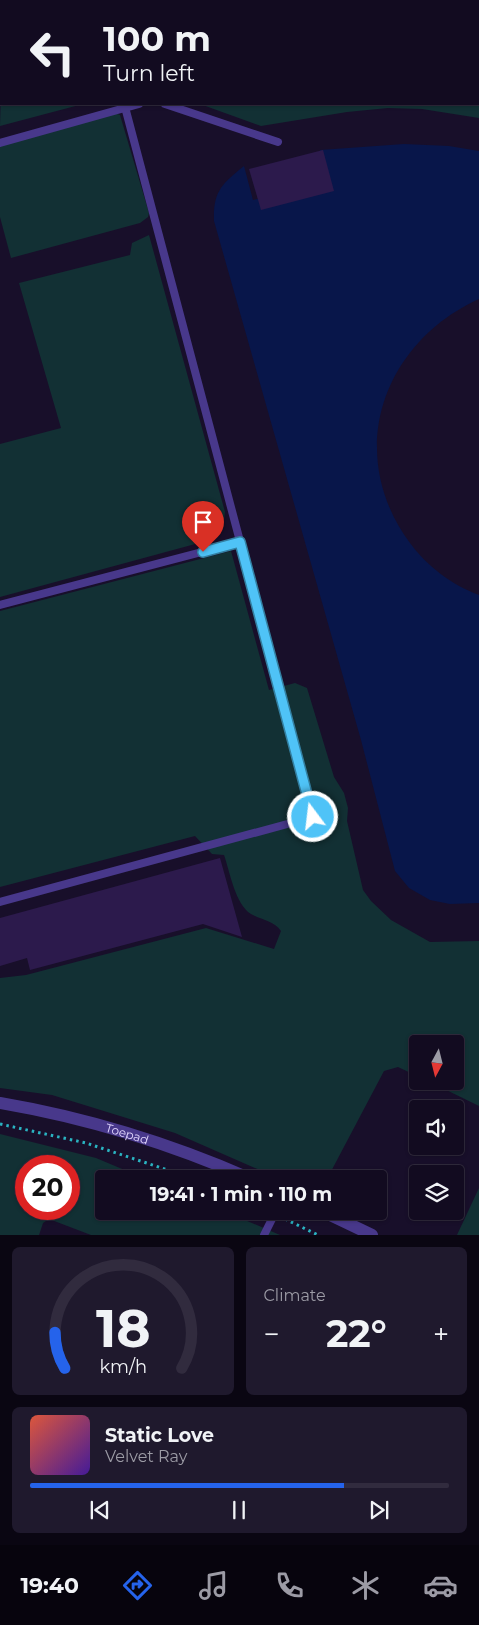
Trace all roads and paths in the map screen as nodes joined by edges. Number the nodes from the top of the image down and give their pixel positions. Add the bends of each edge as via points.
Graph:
1 (125, 105) edge
2 (167, 105) edge
3 (278, 142) dead end
4 (0, 143) edge
5 (240, 542) junction
6 (0, 605) edge
7 (0, 902) edge
8 (0, 1103) edge
9 (0, 1124) edge
10 (167, 1170) edge
11 (229, 1170) edge
12 (272, 1220) edge
13 (289, 1220) edge
14 (341, 1220) edge
15 (264, 1235) edge
16 (318, 1235) edge
17 (372, 1235) edge

1 - 4 lane
1 - 5 lane
2 - 3 lane
5 - 6 lane
5 - 7 lane via 313,817
8 - 11 street, Toepad via 62,1114 172,1147
9 - 10 path, Toepad via 86,1144
12 - 15 lane
13 - 16 path
14 - 17 street

